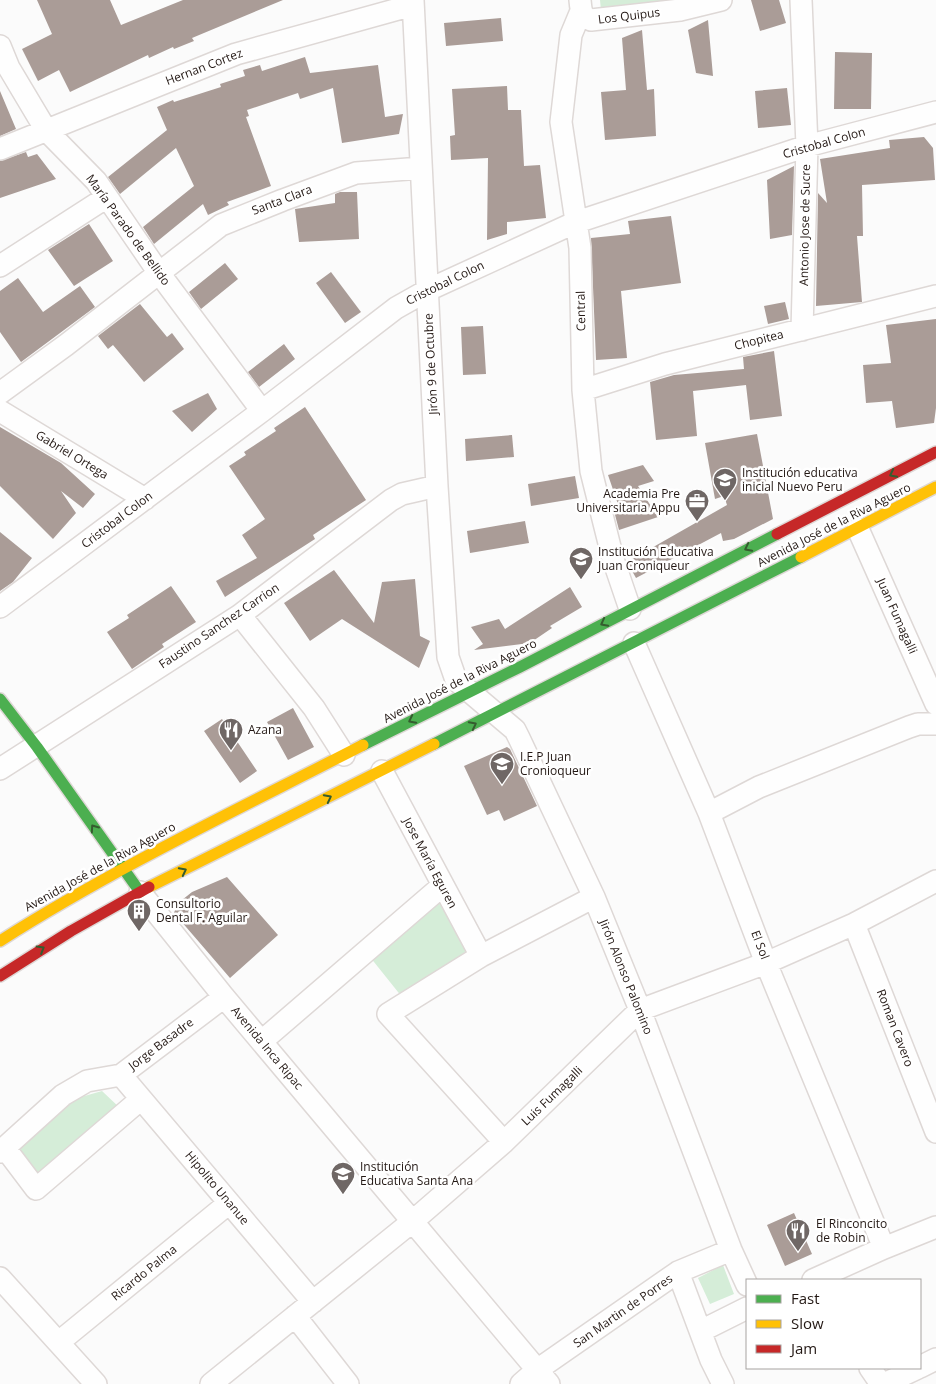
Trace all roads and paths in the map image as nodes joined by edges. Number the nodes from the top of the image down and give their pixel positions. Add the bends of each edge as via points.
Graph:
1 (721, 0) edge
2 (802, 0) edge
3 (413, 2) edge
4 (679, 5) edge
5 (580, 6) edge
6 (0, 46) edge
7 (936, 112) edge
8 (46, 130) junction
9 (807, 146) junction
10 (0, 149) edge
11 (422, 168) junction
12 (107, 197) junction
13 (574, 223) junction
14 (0, 266) edge
15 (159, 273) junction
16 (428, 290) junction
17 (936, 296) edge
18 (802, 330) junction
19 (583, 390) junction
20 (0, 393) edge
21 (262, 411) junction
22 (0, 412) edge
23 (936, 452) edge
24 (438, 486) junction
25 (936, 487) edge
26 (145, 499) junction
27 (858, 529) junction
28 (0, 607) edge
29 (630, 609) junction
30 (240, 615) junction
31 (634, 643) junction
32 (469, 692) junction
33 (0, 699) edge
34 (936, 704) edge
35 (495, 714) junction
36 (936, 724) edge
37 (37, 747) junction
38 (344, 755) junction
39 (0, 769) edge
40 (382, 771) junction
41 (709, 813) junction
42 (122, 868) junction
43 (936, 881) edge
44 (442, 886) junction
45 (140, 892) junction
46 (594, 897) junction
47 (854, 924) junction
48 (0, 941) edge
49 (480, 956) junction
50 (766, 963) junction
51 (0, 976) edge
52 (224, 997) junction
53 (640, 1010) junction
54 (262, 1041) junction
55 (121, 1075) junction
56 (141, 1099) junction
57 (936, 1132) edge
58 (504, 1142) junction
59 (2, 1150) edge
60 (230, 1203) junction
61 (412, 1221) junction
62 (936, 1227) edge
63 (884, 1248) junction
64 (731, 1250) junction
65 (678, 1272) junction
66 (0, 1278) edge
67 (815, 1279) edge
68 (746, 1283) edge
69 (313, 1302) junction
70 (746, 1308) edge
71 (295, 1316) junction
72 (701, 1331) junction
73 (59, 1342) junction
74 (936, 1359) edge
75 (921, 1366) edge
76 (871, 1369) edge
77 (915, 1369) edge
78 (536, 1379) edge
79 (96, 1384) edge
80 (211, 1384) edge
81 (348, 1384) edge
82 (723, 1384) edge
83 (883, 1384) edge

1 - 4 street, Los Quipus
2 - 9 street, Antonio Jose de Sucre
3 - 8 street, Hernan Cortez via 236,54
3 - 11 street, Jirón 9 de Octubre
4 - 5 street, Los Quipus via 591,20 584,17
5 - 13 street, Central via 571,35 561,122
6 - 8 street, María Parado de Bellido via 9,68
7 - 9 street, Cristobal Colon
8 - 10 street, Hernan Cortez
8 - 12 street, María Parado de Bellido via 96,181
9 - 13 street, Cristobal Colon
9 - 18 street, Antonio Jose de Sucre
11 - 15 street, Santa Clara via 356,173 283,200 221,225
11 - 16 street, Jirón 9 de Octubre
12 - 14 street
12 - 15 street, María Parado de Bellido
13 - 16 street, Cristobal Colon
13 - 19 street, Central via 580,248
15 - 20 street, Santa Clara
15 - 21 street, María Parado de Bellido
16 - 21 street, Cristobal Colon via 396,308
16 - 24 street, Jirón 9 de Octubre
17 - 18 street, Chopitea
18 - 19 street, Chopitea via 665,364
19 - 29 street, Central via 591,471 612,559
21 - 26 street, Cristobal Colon
22 - 26 street, Gabriel Ortega
23 -> 29 main road, Avenida José de la Riva Aguero
24 - 30 street, Faustino Sanchez Carrion via 402,494 391,500
24 - 32 street, Jirón 9 de Octubre via 448,657 456,680
25 - 27 main road, Avenida José de la Riva Aguero
26 - 28 street, Cristobal Colon
27 - 31 main road, Avenida José de la Riva Aguero
27 - 34 street, Juan Fumagalli
29 -> 32 main road, Avenida José de la Riva Aguero
30 - 37 street, Faustino Sanchez Carrion
30 - 38 street via 314,708
31 - 35 main road, Avenida José de la Riva Aguero
31 - 41 street, El Sol
32 - 35 street, Jirón Alonso Palomino
32 -> 38 main road, Avenida José de la Riva Aguero
33 - 37 main road, Avenida Inca Ripac
40 -> 35 main road, Avenida José de la Riva Aguero
35 - 46 street, Jirón Alonso Palomino via 515,730
36 - 41 street via 909,727 759,788
37 - 39 street, Faustino Sanchez Carrion
42 -> 37 main road, Avenida Inca Ripac
38 - 42 main road, Avenida José de la Riva Aguero
40 - 44 street, Jose María Eguren
45 -> 40 main road, Avenida José de la Riva Aguero
41 - 50 street, El Sol
42 - 45 main road, Avenida Inca Ripac
42 - 48 main road, Avenida José de la Riva Aguero
43 - 47 street, Luis Fumagalli
44 - 49 street, Jose María Eguren
44 - 54 street
51 -> 45 main road, Avenida José de la Riva Aguero
45 - 52 street, Avenida Inca Ripac
46 - 49 street
46 - 53 street, Jirón Alonso Palomino
47 - 50 street, Luis Fumagalli
47 - 57 street, Roman Cavero
49 - 58 street via 388,1014
50 - 53 street, Luis Fumagalli
50 - 63 street, El Sol
52 - 54 street, Avenida Inca Ripac
52 - 55 street, Jorge Basadre
53 - 58 street, Luis Fumagalli
53 - 64 street, Jirón Alonso Palomino
54 - 61 street, Avenida Inca Ripac
55 - 56 street, Hipolito Unanue
55 - 59 street, Jorge Basadre via 87,1081 63,1095
56 - 59 street via 36,1189
56 - 60 street, Hipolito Unanue
58 - 61 street, Luis Fumagalli
60 - 69 street, Hipolito Unanue
60 - 73 street, Ricardo Palma
61 - 69 street, Luis Fumagalli
61 - 78 street, Avenida Inca Ripac
62 - 63 street
63 - 67 street
64 - 65 street, San Martin de Porres
64 - 68 street, Jirón Alonso Palomino
65 - 72 street
65 - 78 street, San Martin de Porres
66 - 73 street
69 - 71 street, Luis Fumagalli
70 - 72 street
71 - 80 street, Luis Fumagalli
71 - 81 street
72 - 82 street
73 - 79 street
74 - 75 street
76 - 83 street
77 - 83 street

